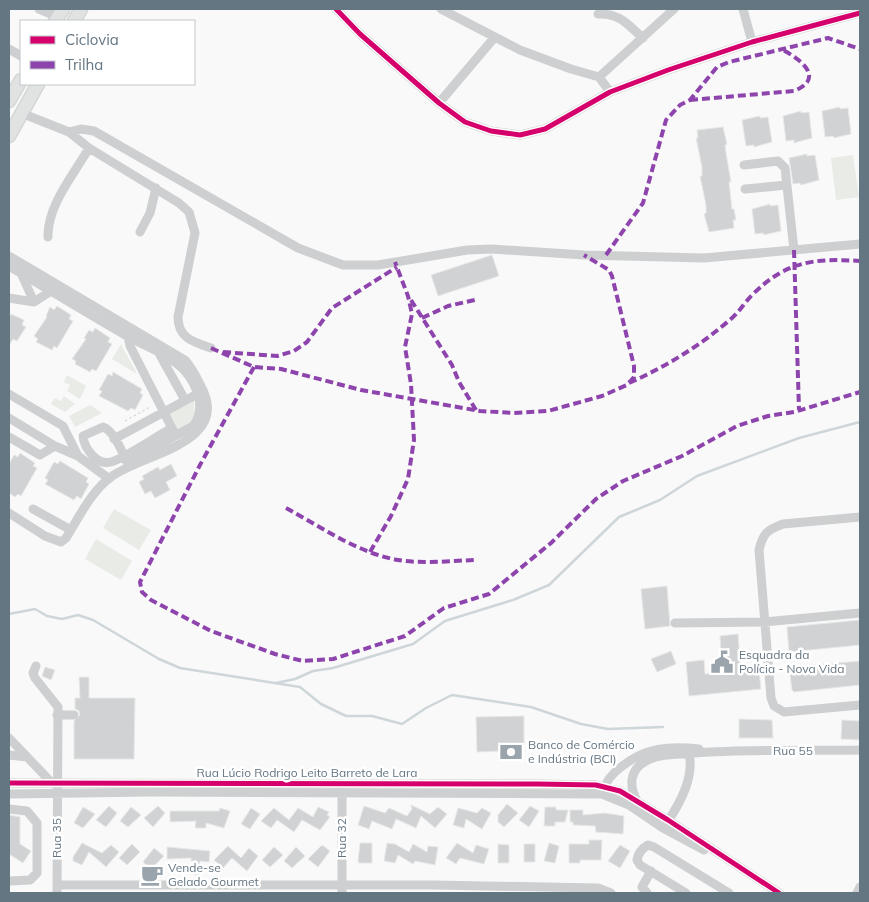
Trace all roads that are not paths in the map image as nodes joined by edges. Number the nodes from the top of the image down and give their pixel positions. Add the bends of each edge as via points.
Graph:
1 (39, 9) edge
2 (81, 9) edge
3 (336, 9) edge
4 (441, 9) edge
5 (674, 9) edge
6 (743, 9) edge
7 (838, 13) edge
8 (860, 13) edge
9 (598, 14) dead end
10 (59, 16) edge
11 (75, 20) edge
12 (494, 38) junction
13 (644, 38) junction
14 (752, 42) junction
15 (9, 49) edge
16 (20, 55) edge
17 (599, 77) junction
18 (16, 84) edge
19 (37, 85) edge
20 (610, 92) junction
21 (9, 101) edge
22 (439, 103) junction
23 (21, 113) junction
24 (69, 132) junction
25 (9, 136) edge
26 (89, 148) junction
27 (744, 165) dead end
28 (787, 185) junction
29 (156, 188) junction
30 (745, 189) dead end
31 (140, 232) dead end
32 (48, 237) dead end
33 (860, 244) edge
34 (794, 250) junction
35 (9, 256) edge
36 (9, 266) edge
37 (21, 273) junction
38 (54, 288) junction
39 (9, 298) edge
40 (34, 302) junction
41 (130, 333) junction
42 (211, 348) dead end
43 (159, 352) junction
44 (180, 362) junction
45 (168, 370) junction
46 (200, 392) junction
47 (9, 394) edge
48 (185, 400) junction
49 (164, 412) junction
50 (9, 418) edge
51 (176, 436) junction
52 (9, 437) edge
53 (114, 439) junction
54 (55, 446) junction
55 (123, 455) junction
56 (78, 456) junction
57 (129, 466) junction
58 (108, 478) junction
59 (33, 509) dead end
60 (9, 514) edge
61 (860, 517) edge
62 (71, 530) junction
63 (860, 613) edge
64 (764, 622) junction
65 (676, 623) dead end
66 (36, 666) dead end
67 (860, 705) edge
68 (74, 714) dead end
69 (58, 715) junction
70 (9, 738) edge
71 (860, 750) edge
72 (689, 751) junction
73 (9, 756) edge
74 (27, 757) junction
75 (54, 782) junction
76 (9, 783) edge
77 (342, 788) junction
78 (603, 790) junction
79 (9, 794) edge
80 (58, 795) junction
81 (637, 801) junction
82 (9, 809) edge
83 (668, 820) junction
84 (663, 828) junction
85 (651, 871) junction
86 (746, 872) junction
87 (9, 881) edge
88 (860, 887) edge
89 (57, 889) edge
90 (434, 889) edge
91 (155, 890) edge
92 (250, 890) edge
93 (342, 890) edge
94 (528, 890) edge
95 (612, 893) edge
96 (647, 893) edge
97 (686, 893) edge
98 (729, 893) edge
99 (779, 893) edge
100 (857, 893) edge

1 - 10 street
2 - 11 highway
3 - 22 street
4 - 12 street
5 - 13 street
6 - 14 street
7 - 8 street
7 - 14 street
9 - 13 street via 617,16
12 - 17 street
12 - 22 street
13 - 17 street
14 - 20 street
15 - 16 street
17 - 20 street
18 - 21 highway
19 - 23 highway
20 - 22 street via 545,129 520,135 478,128
23 - 24 street
23 - 25 highway
24 - 26 street
24 - 34 street via 81,129 94,132 298,248 343,265 378,265 492,249 704,258
26 - 29 street
26 - 32 street via 55,207 48,224
27 - 28 street via 778,162 785,168
28 - 30 street
28 - 34 street
29 - 31 street via 150,213
29 - 42 street via 179,203 193,221 195,233 178,326 188,340
33 - 34 street
35 - 38 street
36 - 37 street
37 - 38 street
37 - 40 street
38 - 40 street
38 - 41 street
39 - 40 street
41 - 43 street
41 - 44 street
41 - 49 street via 130,346
43 - 44 street
43 - 45 street
44 - 45 street
44 - 46 street via 191,367
45 - 48 street
46 - 48 street
46 - 51 street via 209,405 207,419 196,434
47 - 56 street via 63,426
48 - 49 street
49 - 51 street
49 - 53 street
50 - 54 street
51 - 55 street
51 - 57 street via 137,457
52 - 54 street via 40,454
53 - 55 street
53 - 55 street via 103,427 83,436 96,459 110,462
54 - 56 street
55 - 57 street
56 - 58 street
57 - 58 street
58 - 62 street
59 - 62 street
60 - 62 street via 61,542
61 - 64 street via 783,524 762,538 759,550
63 - 64 street
64 - 65 street
64 - 67 street via 771,698 776,708 784,712
66 - 69 street via 32,673 58,707
68 - 69 street
69 - 75 street, Rua 35
70 - 74 street
71 - 72 street, Rua 55
72 - 78 street via 664,747 642,752 614,772
72 - 81 street via 664,755 640,765 632,780
72 - 83 street via 690,773 682,798
73 - 74 street
74 - 75 street
75 - 76 street, Rua Lúcio Rodrigo Leito Barreto de Lara
75 - 77 street, Rua Lúcio Rodrigo Leito Barreto de Lara
75 - 80 street, Rua 35
77 - 78 street, Rua Lúcio Rodrigo Leito Barreto de Lara via 537,792
77 - 80 street, Rua Lúcio Rodrigo Leito Barreto de Lara
77 - 93 street, Rua 32
78 - 81 street
78 - 84 street
79 - 80 street, Rua Lúcio Rodrigo Leito Barreto de Lara
80 - 89 street, Rua 35
81 - 83 street
82 - 87 street via 27,811 37,823 36,876 26,881
83 - 84 street
83 - 86 street
84 - 86 street
85 - 96 street via 642,887
85 - 97 street
85 - 98 street via 637,860 642,848 648,845
86 - 99 street
88 - 100 street
89 - 91 street
90 - 93 street
90 - 94 street
91 - 92 street
92 - 93 street
94 - 95 street via 598,888

